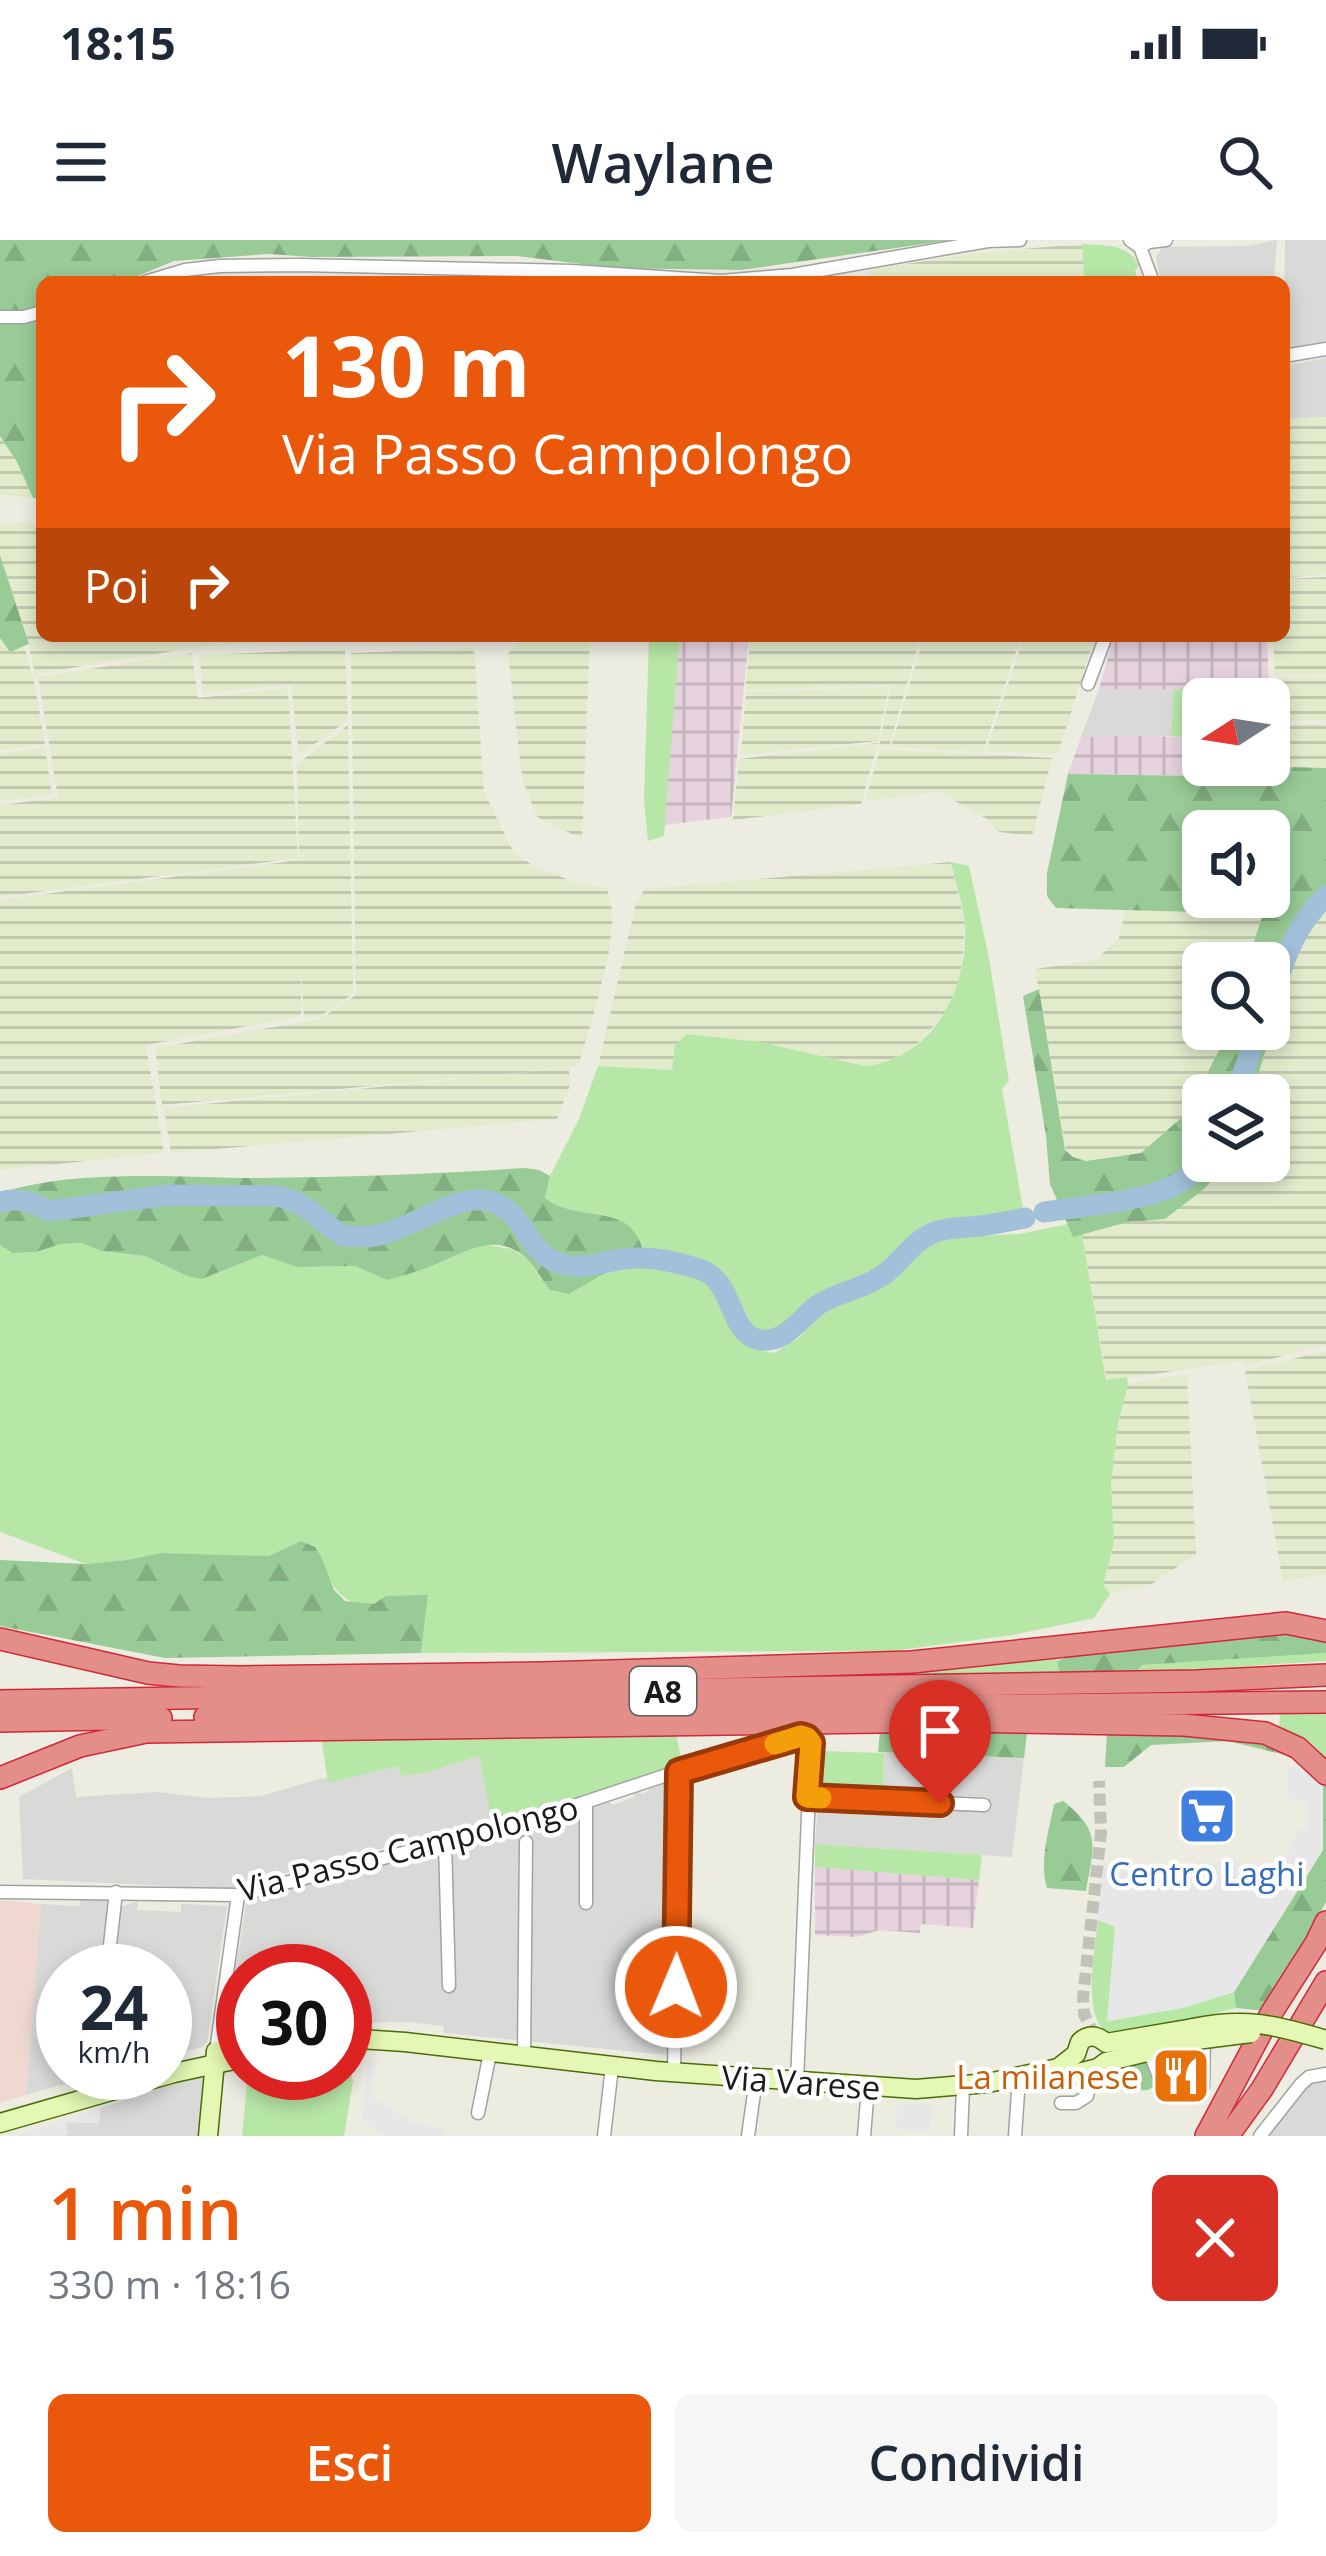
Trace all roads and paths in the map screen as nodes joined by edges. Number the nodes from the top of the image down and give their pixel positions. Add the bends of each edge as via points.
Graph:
1 (1020, 240) edge
2 (1166, 240) edge
3 (1135, 244) edge
4 (165, 276) edge
5 (646, 276) edge
6 (780, 276) edge
7 (1150, 276) edge
8 (36, 314) edge
9 (0, 317) edge
10 (1326, 349) edge
11 (1290, 355) edge
12 (1104, 642) edge
13 (1088, 684) dead end
14 (1326, 1631) edge
15 (0, 1639) edge
16 (1326, 1676) edge
17 (0, 1701) edge
18 (1326, 1702) edge
19 (0, 1721) edge
20 (679, 1772) junction
21 (1326, 1774) edge
22 (0, 1778) edge
23 (807, 1797) junction
24 (586, 1803) junction
25 (984, 1805) dead end
26 (445, 1842) junction
27 (526, 1842) dead end
28 (0, 1892) edge
29 (116, 1892) junction
30 (238, 1895) junction
31 (586, 1903) dead end
32 (1326, 1922) edge
33 (110, 1944) edge
34 (1326, 1948) edge
35 (1326, 1982) edge
36 (448, 1985) dead end
37 (1326, 2010) edge
38 (1198, 2036) junction
39 (1326, 2040) edge
40 (372, 2041) edge
41 (1149, 2051) junction
42 (1326, 2053) edge
43 (490, 2054) junction
44 (215, 2057) junction
45 (524, 2057) junction
46 (1094, 2059) junction
47 (192, 2061) edge
48 (192, 2062) edge
49 (612, 2067) junction
50 (674, 2073) junction
51 (1326, 2074) edge
52 (1019, 2078) junction
53 (756, 2079) junction
54 (796, 2082) junction
55 (868, 2087) junction
56 (963, 2087) junction
57 (1262, 2089) junction
58 (60, 2100) edge
59 (1061, 2102) dead end
60 (478, 2113) dead end
61 (0, 2123) edge
62 (208, 2136) edge
63 (604, 2136) edge
64 (748, 2136) edge
65 (864, 2136) edge
66 (961, 2136) edge
67 (1016, 2136) edge
68 (1207, 2136) edge
69 (1228, 2136) edge
70 (1260, 2136) edge

1 - 6 street
2 - 3 street
3 - 7 street
4 - 5 street via 278,265
8 - 9 street
10 - 11 street
12 - 13 street
14 - 15 highway via 1286,1623 912,1662 242,1677 148,1673
16 - 17 highway, A8
18 - 19 highway, A8
20 - 23 street, Via Passo Campolongo via 801,1736 811,1743
20 - 24 street, Via Passo Campolongo
20 - 50 street
21 - 22 highway via 1265,1732 954,1721 146,1732 80,1745
23 - 25 street
23 - 54 street
24 - 26 street, Via Passo Campolongo
24 - 31 street
26 - 30 street, Via Passo Campolongo
26 - 36 street
27 - 45 street
28 - 29 street, Via Passo Campolongo
29 - 30 street, Via Passo Campolongo
29 - 33 street
30 - 44 street
32 - 68 highway
34 - 68 highway
35 - 57 highway
37 - 57 highway
38 - 39 main road, Via Varese, bridge via 1225,2022 1257,2021
38 - 41 main road, Via Varese
38 - 41 street via 1203,2086 1166,2094
38 - 42 main road, Via Varese, bridge via 1258,2034
38 - 46 main road, Via Varese
40 - 43 main road, Via Varese
41 - 46 main road, Via Varese
43 - 45 main road, Via Varese
43 - 60 street
44 - 47 main road
44 - 48 main road
44 - 62 main road
45 - 49 main road, Via Varese
46 - 52 main road, Via Varese via 1036,2084
46 - 59 street via 1087,2096
49 - 50 main road, Via Varese
49 - 63 street
50 - 53 main road, Via Varese
51 - 70 street via 1301,2084
52 - 56 main road, Via Varese
52 - 67 street
53 - 54 main road, Via Varese
53 - 64 street
54 - 55 main road, Via Varese
55 - 56 main road, Via Varese
55 - 65 street
56 - 66 street
57 - 69 highway
58 - 61 main road

